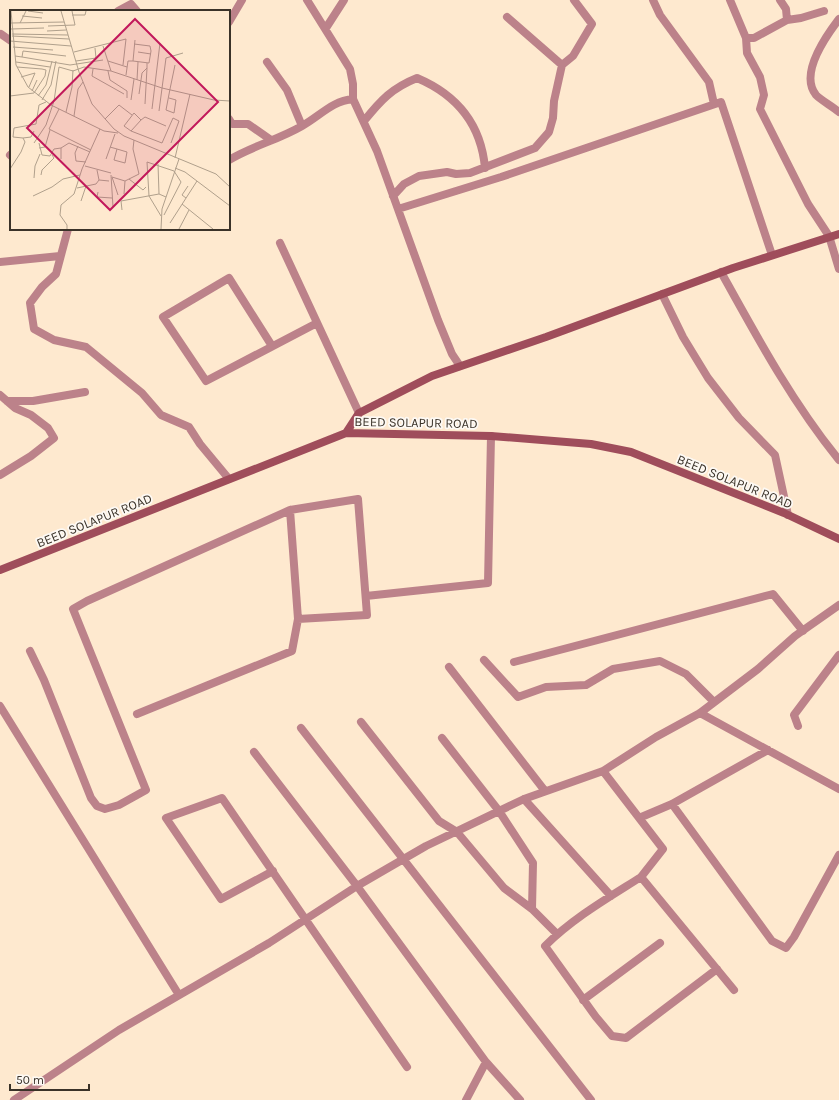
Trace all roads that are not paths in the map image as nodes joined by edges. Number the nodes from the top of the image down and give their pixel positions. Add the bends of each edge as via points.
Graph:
1 (242, 0) edge
2 (307, 0) edge
3 (344, 0) edge
4 (574, 0) edge
5 (653, 0) edge
6 (730, 0) edge
7 (780, 0) edge
8 (120, 10) edge
9 (136, 10) edge
10 (824, 11) dead end
11 (507, 17) dead end
12 (839, 19) edge
13 (230, 20) edge
14 (787, 20) junction
15 (326, 28) junction
16 (2, 34) dead end
17 (746, 38) junction
18 (10, 40) edge
19 (267, 62) dead end
20 (562, 65) junction
21 (353, 99) junction
22 (714, 104) junction
23 (839, 112) edge
24 (230, 121) edge
25 (364, 121) junction
26 (302, 126) junction
27 (271, 140) junction
28 (230, 159) edge
29 (485, 168) junction
30 (393, 196) junction
31 (398, 209) junction
32 (68, 230) edge
33 (839, 234) edge
34 (829, 236) junction
35 (280, 243) dead end
36 (772, 255) junction
37 (60, 256) junction
38 (0, 262) edge
39 (839, 269) edge
40 (721, 272) junction
41 (662, 294) junction
42 (317, 323) junction
43 (272, 346) junction
44 (460, 366) junction
45 (85, 392) dead end
46 (0, 394) edge
47 (8, 401) junction
48 (359, 413) junction
49 (346, 433) junction
50 (491, 436) junction
51 (839, 460) edge
52 (0, 475) edge
53 (229, 479) junction
54 (290, 510) junction
55 (788, 515) junction
56 (839, 539) edge
57 (0, 570) edge
58 (366, 596) junction
59 (839, 605) edge
60 (298, 619) junction
61 (802, 631) junction
62 (30, 651) dead end
63 (839, 655) edge
64 (484, 660) dead end
65 (514, 662) dead end
66 (449, 668) dead end
67 (714, 702) junction
68 (0, 706) edge
69 (700, 713) junction
70 (137, 714) dead end
71 (361, 722) dead end
72 (798, 726) dead end
73 (302, 728) dead end
74 (442, 738) dead end
75 (768, 750) junction
76 (254, 752) dead end
77 (603, 771) junction
78 (839, 789) edge
79 (545, 792) junction
80 (524, 799) junction
81 (672, 804) junction
82 (499, 811) junction
83 (639, 818) junction
84 (457, 832) junction
85 (839, 855) edge
86 (403, 859) junction
87 (273, 871) junction
88 (641, 877) junction
89 (357, 886) junction
90 (611, 896) junction
91 (532, 909) junction
92 (306, 920) junction
93 (557, 934) junction
94 (660, 943) dead end
95 (717, 968) junction
96 (734, 990) dead end
97 (180, 995) junction
98 (583, 1000) junction
99 (486, 1062) junction
100 (408, 1067) dead end
101 (14, 1100) edge
102 (466, 1100) edge
103 (520, 1100) edge
104 (590, 1100) edge

1 - 13 street
2 - 15 street
3 - 15 street
4 - 20 street via 592,24 573,56
5 - 22 street via 660,15 709,82
6 - 17 street
7 - 14 street via 786,9
8 - 9 street via 131,4
10 - 14 street
11 - 20 street
12 - 23 street via 811,66 811,83 816,95
14 - 17 street via 754,38
15 - 21 street via 350,69
16 - 18 street
17 - 34 street via 747,54 760,77 764,95 760,109 808,204
19 - 26 street via 287,90
20 - 29 street via 553,118 544,139 536,148
21 - 25 street
21 - 26 street via 341,100
22 - 31 street via 501,177
22 - 36 street via 720,102
24 - 27 street via 232,124 248,124
25 - 29 street via 382,99 400,85 417,78 433,85 455,101 466,114 484,156
25 - 30 street
26 - 27 street
27 - 28 street
29 - 30 street via 470,173 447,172 419,176 404,184
30 - 31 street
31 - 44 street via 438,320 452,354
32 - 37 street
33 - 34 main road
34 - 36 main road
34 - 39 street
35 - 42 street
36 - 40 main road
37 - 38 street
37 - 53 street via 56,274 30,303 34,328 54,340 86,347 142,393 161,415 189,426 200,444
40 - 41 main road
40 - 51 street via 767,354 816,432
41 - 44 main road
41 - 55 street via 683,337 708,378 739,418 775,456
42 - 43 street
42 - 48 street
43 - 43 street via 206,381 163,317 229,278
44 - 48 main road via 432,376
45 - 47 street
46 - 47 street
47 - 52 street via 48,428 54,438
48 - 49 main road
49 - 50 main road, BEED SOLAPUR ROAD
49 - 53 main road, BEED SOLAPUR ROAD
50 - 55 main road, BEED SOLAPUR ROAD via 591,444 630,452
50 - 58 street via 488,583
53 - 57 main road, BEED SOLAPUR ROAD
54 - 58 street via 358,499
54 - 60 street
54 - 62 street via 73,609 146,790 105,809 97,806 91,798
55 - 56 main road, BEED SOLAPUR ROAD
58 - 60 street via 367,615
59 - 61 street
60 - 70 street via 292,652
61 - 65 street via 773,594
61 - 67 street
63 - 72 street via 794,715
64 - 67 street via 518,697 546,688 586,685 613,669 660,661 686,674
66 - 79 street
67 - 69 street
68 - 97 street
69 - 75 street
69 - 77 street
71 - 84 street via 439,821
73 - 86 street
74 - 82 street
75 - 78 street
75 - 81 street
76 - 89 street
77 - 79 street
77 - 83 street
79 - 80 street
80 - 82 street
80 - 90 street
81 - 83 street
81 - 85 street via 772,941 786,948
82 - 84 street
82 - 91 street via 533,863
83 - 88 street via 663,849
84 - 86 street
84 - 91 street via 504,888
86 - 89 street
86 - 104 street
87 - 87 street via 222,798 166,818 221,899
87 - 92 street
88 - 90 street
88 - 95 street
89 - 92 street
89 - 99 street
90 - 93 street
91 - 93 street
92 - 97 street
92 - 100 street
93 - 98 street via 545,946
94 - 98 street
95 - 96 street
95 - 98 street via 626,1038 612,1036
97 - 101 street via 86,1051
99 - 102 street
99 - 103 street

